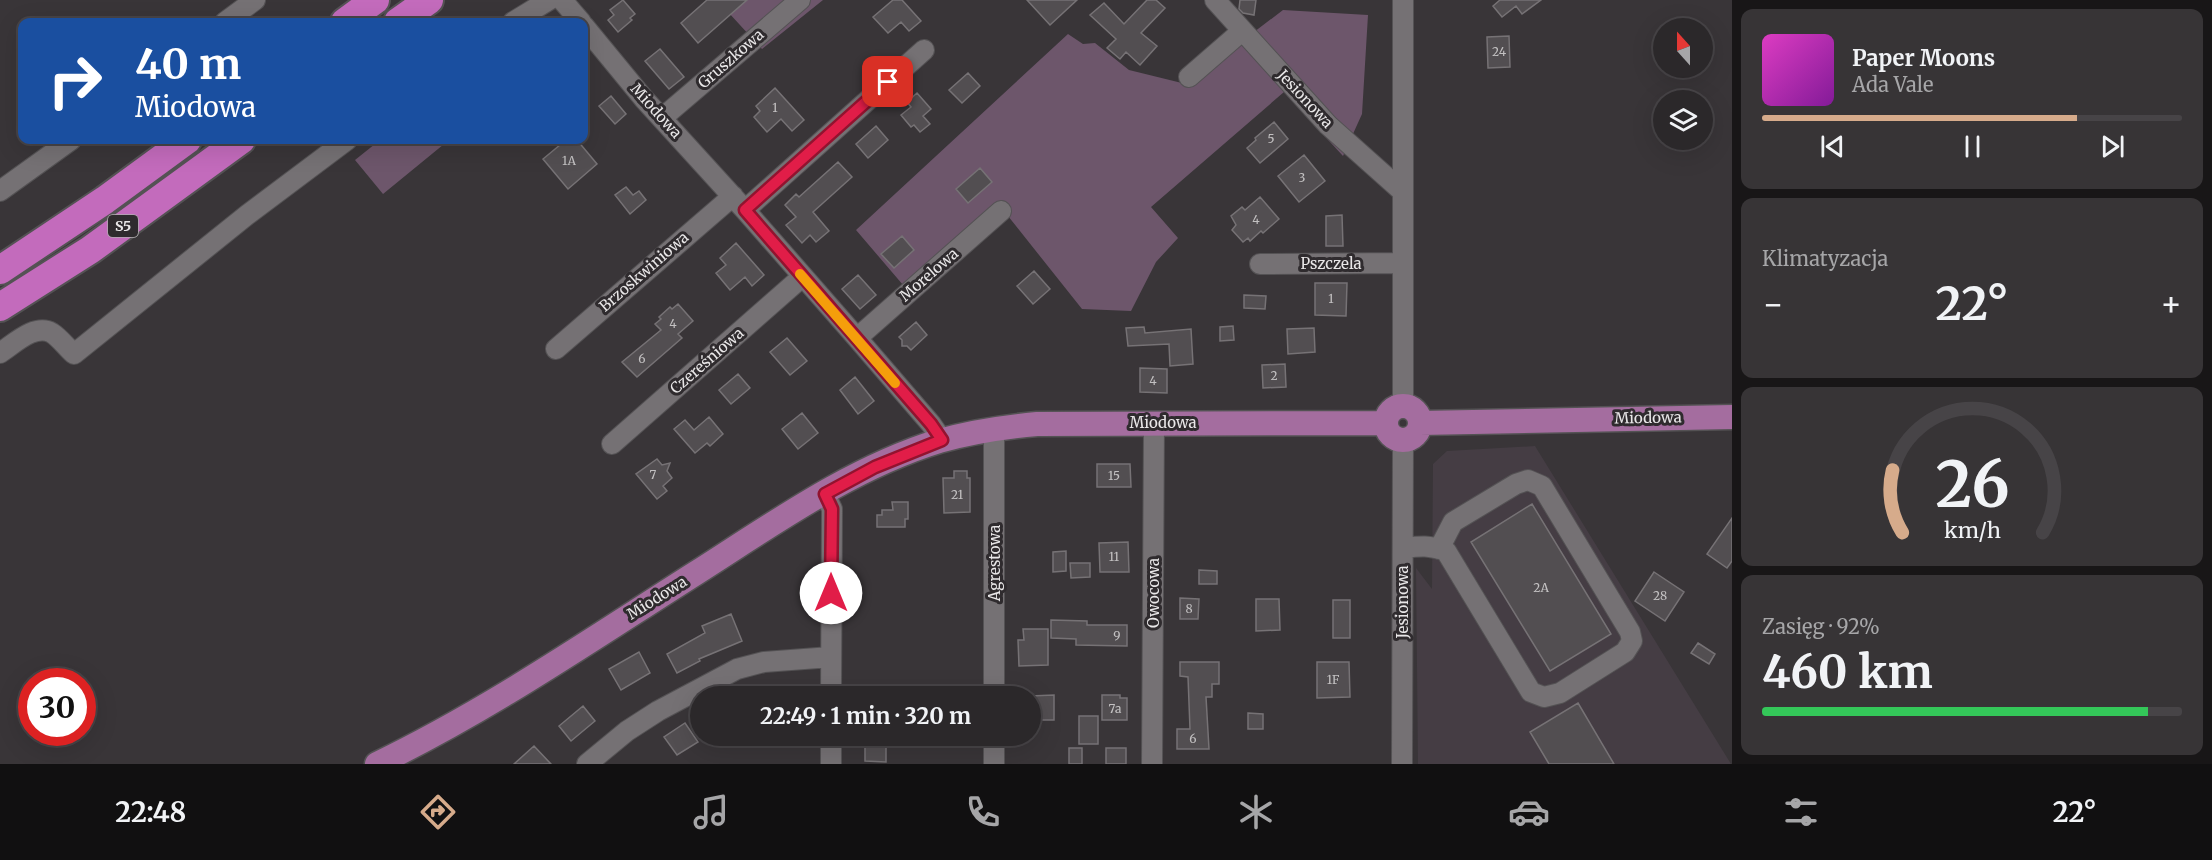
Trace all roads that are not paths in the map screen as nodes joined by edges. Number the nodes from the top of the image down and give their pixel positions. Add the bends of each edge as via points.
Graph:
1 (255, 0) edge
2 (375, 0) edge
3 (429, 0) edge
4 (549, 0) edge
5 (562, 0) edge
6 (800, 0) edge
7 (1215, 0) edge
8 (1403, 0) edge
9 (230, 18) edge
10 (350, 18) edge
11 (404, 18) edge
12 (520, 18) edge
13 (577, 18) edge
14 (588, 31) edge
15 (1242, 31) junction
16 (924, 50) dead end
17 (1189, 77) dead end
18 (662, 118) junction
19 (65, 144) edge
20 (182, 144) edge
21 (236, 144) edge
22 (342, 144) edge
23 (0, 191) edge
24 (1402, 191) junction
25 (739, 203) junction
26 (1001, 211) dead end
27 (1402, 263) junction
28 (1260, 264) dead end
29 (0, 270) edge
30 (802, 277) junction
31 (0, 307) edge
32 (857, 338) junction
33 (556, 349) dead end
34 (0, 353) edge
35 (1403, 405) junction
36 (1732, 417) edge
37 (1154, 423) junction
38 (1386, 423) junction
39 (1420, 423) junction
40 (994, 429) junction
41 (942, 440) junction
42 (1403, 440) junction
43 (612, 444) dead end
44 (825, 494) junction
45 (1403, 548) junction
46 (1438, 549) junction
47 (831, 657) junction
48 (831, 686) edge
49 (994, 686) edge
50 (831, 746) edge
51 (994, 746) edge
52 (377, 764) edge
53 (587, 764) edge
54 (831, 764) edge
55 (994, 764) edge
56 (1152, 764) edge
57 (1402, 764) edge

1 - 9 street
2 - 10 highway
3 - 11 highway
4 - 12 street
5 - 13 street, Miodowa
6 - 18 street, Gruszkowa
7 - 15 street, Jesionowa
8 - 24 street
14 - 18 street, Miodowa
15 - 17 street
15 - 24 street, Jesionowa via 1328,125
16 - 25 street, Brzoskwiniowa
18 - 25 street, Miodowa
19 - 23 street
20 - 29 highway, S5
21 - 31 highway, S5 via 90,250
22 - 34 street via 74,354 43,330
24 - 27 street
25 - 30 street, Miodowa
25 - 33 street, Brzoskwiniowa
26 - 32 street, Morelowa
27 - 28 street, Pszczela
27 - 35 street
30 - 32 street, Miodowa
30 - 43 street, Czereśniowa
32 - 41 street, Miodowa
35 - 38 main road via 1391,411
35 - 39 main road via 1415,410
36 - 39 main road, Miodowa
37 - 38 main road, Miodowa
37 - 40 main road, Miodowa via 1037,424
37 - 56 street, Owocowa
38 - 42 main road via 1391,435
39 - 42 main road via 1415,435
40 - 41 main road, Miodowa
40 - 49 street, Agrestowa
41 - 44 main road, Miodowa via 875,467
42 - 45 street, Jesionowa
44 - 47 street via 832,509
44 - 52 main road, Miodowa via 486,707
45 - 46 street
45 - 57 street, Jesionowa
46 - 46 street via 1446,551 1531,692 1544,697 1560,693 1625,652 1632,641 1542,486 1528,480 1516,484 1453,522
47 - 48 street
47 - 53 street via 764,662 737,669 658,711
50 - 54 street
51 - 55 street

